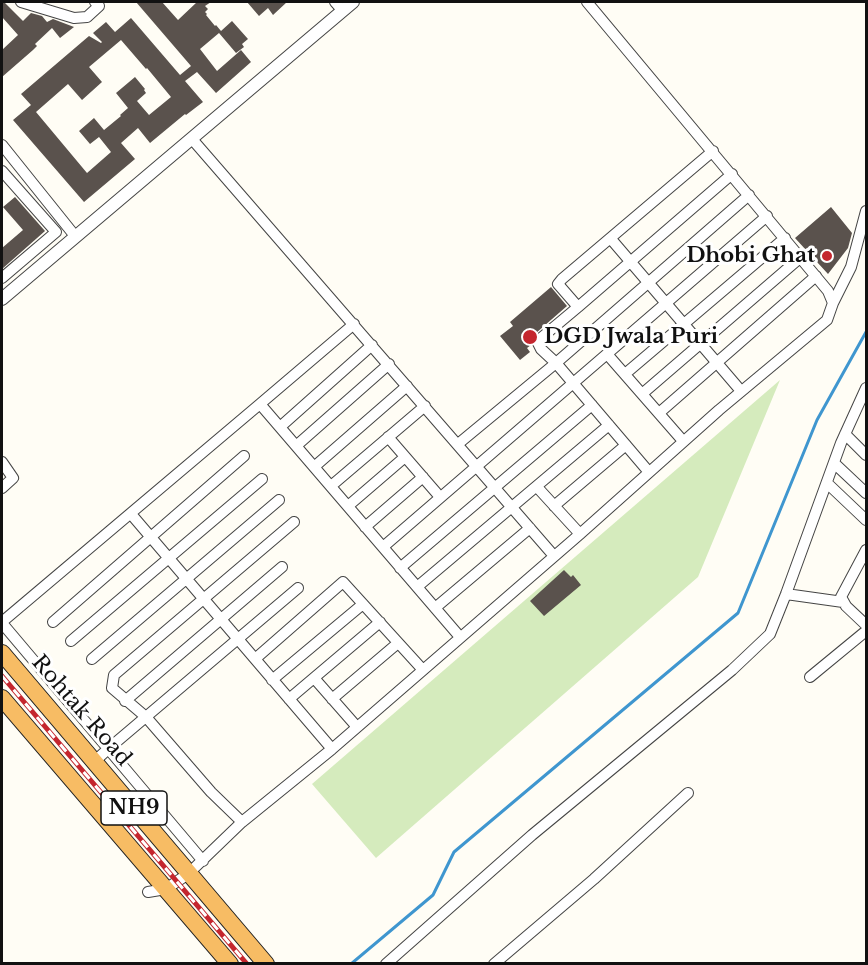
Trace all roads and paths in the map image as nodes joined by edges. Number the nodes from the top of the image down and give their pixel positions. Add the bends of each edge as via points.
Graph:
1 (21, 2) edge
2 (95, 2) edge
3 (353, 2) edge
4 (587, 2) edge
5 (339, 6) edge
6 (192, 139) junction
7 (2, 145) edge
8 (713, 152) junction
9 (11, 158) junction
10 (2, 166) edge
11 (2, 171) edge
12 (732, 174) junction
13 (749, 195) junction
14 (867, 211) edge
15 (766, 216) junction
16 (75, 236) junction
17 (785, 238) junction
18 (610, 239) junction
19 (801, 257) junction
20 (631, 263) junction
21 (816, 276) junction
22 (2, 278) edge
23 (647, 282) junction
24 (2, 299) edge
25 (665, 303) junction
26 (833, 303) junction
27 (578, 307) junction
28 (354, 324) junction
29 (683, 324) junction
30 (372, 345) junction
31 (701, 345) junction
32 (607, 354) junction
33 (556, 363) junction
34 (389, 364) junction
35 (717, 364) junction
36 (625, 374) junction
37 (574, 384) junction
38 (407, 386) junction
39 (867, 388) edge
40 (741, 391) junction
41 (642, 393) junction
42 (260, 404) junction
43 (592, 405) junction
44 (424, 406) junction
45 (659, 413) junction
46 (609, 425) junction
47 (280, 427) junction
48 (845, 434) junction
49 (388, 437) junction
50 (683, 441) junction
51 (458, 444) junction
52 (626, 445) junction
53 (296, 446) junction
54 (866, 453) edge
55 (244, 456) dead end
56 (405, 457) junction
57 (2, 462) edge
58 (834, 463) junction
59 (476, 465) junction
60 (314, 466) junction
61 (648, 471) junction
62 (423, 477) junction
63 (262, 479) dead end
64 (827, 483) junction
65 (331, 486) junction
66 (495, 487) junction
67 (2, 488) edge
68 (537, 488) junction
69 (867, 493) edge
70 (440, 497) junction
71 (279, 500) dead end
72 (348, 506) junction
73 (554, 506) junction
74 (513, 508) junction
75 (131, 514) junction
76 (867, 520) edge
77 (294, 522) dead end
78 (365, 527) junction
79 (530, 528) junction
80 (580, 534) junction
81 (150, 537) junction
82 (383, 547) junction
83 (867, 550) edge
84 (554, 556) junction
85 (168, 558) junction
86 (282, 567) dead end
87 (400, 568) junction
88 (862, 568) edge
89 (186, 579) junction
90 (417, 587) junction
91 (298, 588) dead end
92 (786, 594) junction
93 (203, 599) junction
94 (843, 602) junction
95 (363, 604) junction
96 (435, 608) junction
97 (220, 619) junction
98 (53, 622) dead end
99 (380, 622) junction
100 (2, 623) edge
101 (867, 625) edge
102 (867, 631) edge
103 (460, 637) junction
104 (238, 640) junction
105 (70, 641) dead end
106 (398, 643) junction
107 (2, 653) edge
108 (92, 658) dead end
109 (255, 659) junction
110 (423, 670) junction
111 (810, 677) dead end
112 (314, 678) junction
113 (272, 680) junction
114 (2, 698) edge
115 (289, 699) junction
116 (332, 699) junction
117 (125, 701) junction
118 (146, 717) junction
119 (357, 727) junction
120 (108, 749) junction
121 (332, 749) junction
122 (95, 761) junction
123 (688, 793) dead end
124 (242, 822) junction
125 (202, 861) junction
126 (188, 874) junction
127 (166, 889) junction
128 (148, 892) dead end
129 (230, 963) edge
130 (266, 963) edge
131 (386, 963) edge
132 (494, 963) edge

1 - 2 street via 74,18 87,17 99,6
3 - 5 street
4 - 8 street
5 - 6 street
6 - 16 street
6 - 28 street
7 - 9 street
8 - 12 street
8 - 18 street
9 - 10 street
9 - 16 street
11 - 22 street via 56,232
12 - 13 street
12 - 20 street
13 - 15 street
13 - 23 street
14 - 26 street via 851,267
15 - 17 street
15 - 25 street
16 - 24 street
17 - 19 street
17 - 29 street
18 - 20 street
18 - 27 street via 558,284
19 - 21 street
19 - 31 street
20 - 23 street
20 - 27 street
21 - 26 street
21 - 35 street
23 - 25 street
23 - 33 street
25 - 29 street
25 - 32 street
26 - 40 street via 823,325
27 - 33 street via 538,343
28 - 30 street
28 - 42 street
29 - 31 street
29 - 36 street
30 - 34 street
30 - 47 street
31 - 35 street
31 - 41 street
32 - 36 street
32 - 37 street
33 - 37 street
33 - 51 street
34 - 38 street
34 - 53 street
35 - 40 street
35 - 45 street
36 - 41 street
37 - 43 street
37 - 59 street
38 - 44 street
38 - 60 street
39 - 48 street
40 - 50 street
41 - 45 street
42 - 47 street
42 - 75 street
43 - 46 street
43 - 66 street
44 - 49 street
44 - 51 street
45 - 50 street
46 - 52 street
46 - 68 street
47 - 53 street
48 - 54 street
48 - 58 street
49 - 56 street
49 - 65 street
50 - 61 street
51 - 59 street
52 - 61 street
52 - 73 street
53 - 60 street
55 - 81 street
56 - 62 street
56 - 72 street
57 - 67 street via 13,478
58 - 64 street
58 - 69 street
59 - 66 street
59 - 70 street
60 - 65 street
61 - 80 street
62 - 70 street
62 - 78 street
63 - 85 street
64 - 76 street
64 - 92 street
65 - 72 street
66 - 74 street
66 - 87 street
68 - 73 street
68 - 74 street
70 - 82 street
71 - 89 street
72 - 78 street
73 - 80 street
74 - 79 street
74 - 90 street
75 - 81 street
75 - 100 street
77 - 93 street
78 - 82 street
79 - 84 street
79 - 96 street
80 - 84 street
81 - 85 street
81 - 98 street
82 - 87 street
83 - 88 street
84 - 103 street
85 - 89 street
85 - 105 street
86 - 97 street
87 - 90 street
88 - 94 street via 841,597
89 - 93 street
89 - 108 street
90 - 96 street
91 - 104 street
92 - 94 street
92 - 131 street via 770,634 757,648 532,835
93 - 97 street
93 - 117 street via 114,675 112,688
94 - 101 street
95 - 99 street
95 - 109 street via 343,582
95 - 113 street
96 - 103 street
97 - 104 street
97 - 117 street
99 - 106 street
99 - 112 street
100 - 120 street
102 - 111 street
103 - 110 street
104 - 109 street
104 - 118 street
106 - 110 street
106 - 116 street
107 - 122 highway, Rohtak Road / NH9
109 - 113 street
110 - 119 street
112 - 115 street
112 - 116 street
113 - 115 street
114 - 127 highway, NH9
115 - 121 street
116 - 119 street
117 - 118 street
118 - 120 street
118 - 124 street
119 - 121 street
120 - 122 street
120 - 125 street
121 - 124 street
122 - 126 highway, Rohtak Road / NH9
123 - 132 street
124 - 125 street
125 - 126 street
126 - 127 street
126 - 130 highway, Rohtak Road / NH9
127 - 128 street
127 - 129 highway, NH9

